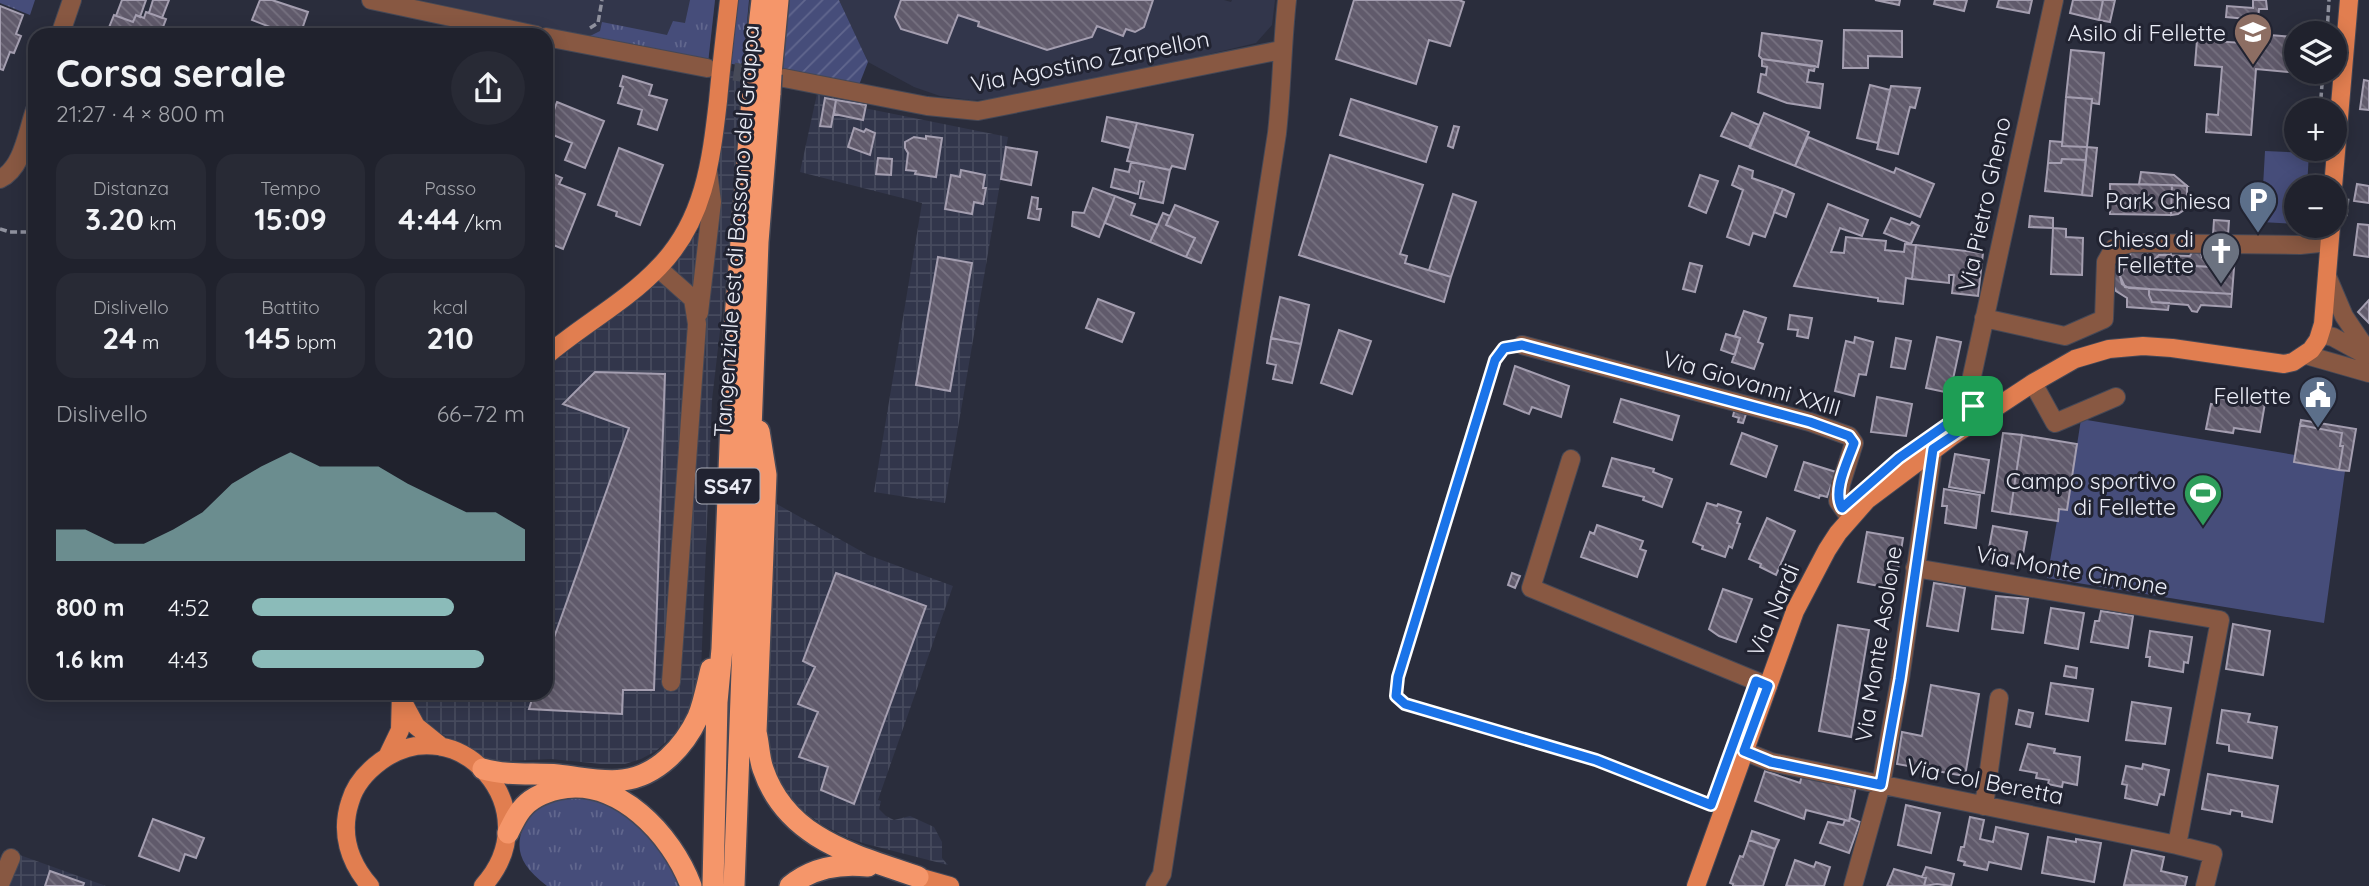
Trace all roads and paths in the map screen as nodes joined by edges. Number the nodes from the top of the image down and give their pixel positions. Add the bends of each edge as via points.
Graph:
1 (72, 0) edge
2 (371, 0) edge
3 (602, 0) edge
4 (729, 0) edge
5 (762, 0) edge
6 (778, 0) edge
7 (1287, 0) edge
8 (2054, 0) edge
9 (2329, 0) edge
10 (2349, 0) edge
11 (2328, 21) edge
12 (63, 28) edge
13 (503, 28) edge
14 (588, 28) dead end
15 (553, 38) edge
16 (1281, 50) junction
17 (707, 68) tunnel mouth
18 (766, 80) junction
19 (28, 130) edge
20 (708, 170) junction
21 (2334, 175) edge
22 (0, 179) edge
23 (0, 229) edge
24 (28, 232) edge
25 (2324, 238) edge
26 (2330, 238) edge
27 (658, 268) junction
28 (2328, 276) junction
29 (1984, 318) junction
30 (734, 319) junction
31 (697, 324) junction
32 (2321, 334) junction
33 (1522, 345) joint
34 (553, 351) edge
35 (2306, 355) junction
36 (2369, 355) edge
37 (2369, 373) edge
38 (2033, 383) junction
39 (2116, 397) dead end
40 (751, 405) junction
41 (1976, 420) junction
42 (1933, 449) junction
43 (1571, 459) dead end
44 (1850, 518) junction
45 (1915, 568) junction
46 (671, 682) dead end
47 (1768, 686) junction
48 (1999, 698) dead end
49 (402, 700) edge
50 (403, 700) edge
51 (442, 747) junction
52 (1744, 751) junction
53 (388, 755) junction
54 (483, 769) junction
55 (1881, 785) junction
56 (1715, 794) dead end
57 (1984, 806) junction
58 (508, 833) junction
59 (2177, 845) junction
60 (11, 858) dead end
61 (918, 877) junction
62 (1161, 882) edge
63 (0, 884) edge
64 (370, 886) edge
65 (483, 886) edge
66 (691, 886) edge
67 (713, 886) edge
68 (734, 886) edge
69 (790, 886) edge
70 (950, 886) edge
71 (1696, 886) edge
72 (1853, 886) edge
73 (2206, 886) edge

1 - 12 street
2 - 13 street
3 - 14 path via 598,23
4 - 20 main road
5 - 18 highway, Tangenziale est di Bassano del Grappa / SS47
6 - 18 highway, Tangenziale est di Bassano del Grappa / SS47
7 - 16 street
8 - 29 street, Via Pietro Gheno
9 - 11 path
10 - 21 main road
15 - 17 street
16 - 18 street, Via Agostino Zarpellon via 978,111
16 - 62 street via 1277,132
18 - 30 highway, Tangenziale est di Bassano del Grappa / SS47 via 739,242
18 - 40 highway, Tangenziale est di Bassano del Grappa / SS47
19 - 22 street via 12,170
20 - 27 main road via 689,226
20 - 31 street via 712,202
23 - 24 path
25 - 29 street via 2313,245 2131,243 2114,248 2106,262 2104,319 2065,336
26 - 28 main road
27 - 31 street via 693,299
27 - 34 main road
28 - 32 main road
28 - 36 street via 2344,317
29 - 41 street, Via Pietro Gheno via 1971,386
30 - 54 highway via 727,345 718,460 713,661 698,716 680,747 639,777 621,781
30 - 67 highway, Tangenziale est di Bassano del Grappa / SS47
31 - 46 street
32 - 35 main road
32 - 36 street
33 - 44 street, Via Giovanni XXIII via 1849,436 1854,443 1838,501
33 - 56 path via 1504,348 1495,360 1396,696 1405,704 1596,760 1711,805
35 - 37 street
35 - 38 main road via 2284,364 2172,348 2126,347 2075,359
38 - 39 street via 2055,423
38 - 41 main road
40 - 61 highway via 766,475 756,732 764,770 789,815 809,831 834,847
40 - 68 highway, Tangenziale est di Bassano del Grappa / SS47
41 - 42 main road
42 - 44 main road
42 - 45 street, Via Monte Asolone
43 - 47 street via 1531,588
44 - 47 main road, Via Nardi via 1805,589
45 - 55 street, Via Monte Asolone
45 - 59 street, Via Monte Cimone via 2220,620
47 - 52 main road, Via Nardi
48 - 57 street
49 - 53 main road via 400,730
50 - 51 main road via 416,726
51 - 53 main road via 414,747
51 - 54 main road
52 - 55 street, Via Col Beretta via 1771,762
52 - 71 main road, Via Nardi
53 - 64 main road via 368,770 353,791 345,815 346,841 354,864
54 - 58 main road via 502,798
55 - 57 street, Via Col Beretta
55 - 72 street, Via Monte Asolone
57 - 59 street, Via Col Beretta
58 - 65 main road via 502,859
58 - 66 highway via 522,808 548,792 579,787 596,790 649,822 676,855
59 - 73 street, Via Col Beretta via 2213,854
60 - 63 street
61 - 69 highway via 844,864 822,869
61 - 70 main road

